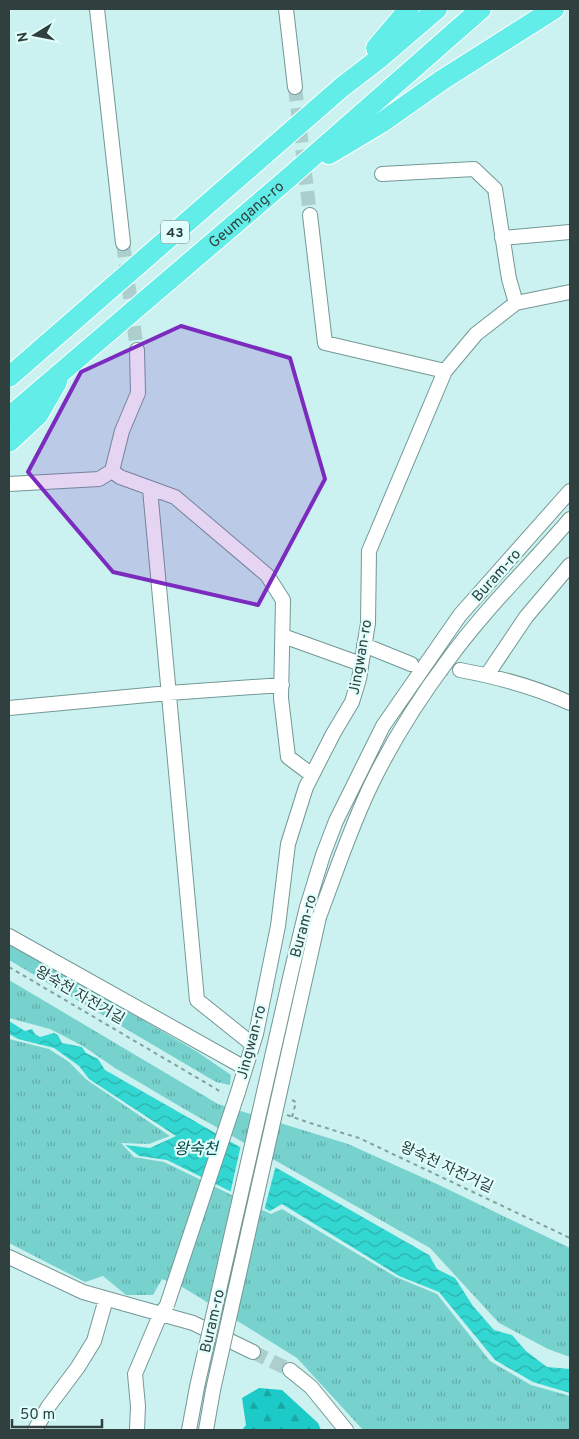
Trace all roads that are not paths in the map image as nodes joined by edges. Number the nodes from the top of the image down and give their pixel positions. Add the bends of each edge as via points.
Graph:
1 (96, 9) edge
2 (286, 9) edge
3 (409, 9) edge
4 (437, 9) edge
5 (482, 9) edge
6 (554, 9) edge
7 (295, 87) tunnel mouth
8 (342, 88) junction
9 (382, 174) dead end
10 (285, 181) junction
11 (310, 216) tunnel mouth
12 (570, 232) edge
13 (502, 238) junction
14 (122, 243) tunnel mouth
15 (570, 292) edge
16 (516, 303) junction
17 (137, 350) tunnel mouth
18 (66, 368) junction
19 (445, 371) junction
20 (9, 377) edge
21 (9, 417) edge
22 (9, 442) edge
23 (112, 471) junction
24 (9, 484) edge
25 (150, 489) junction
26 (570, 491) edge
27 (570, 519) edge
28 (570, 565) edge
29 (283, 636) junction
30 (364, 645) junction
31 (361, 664) junction
32 (411, 664) tunnel mouth
33 (460, 670) tunnel mouth
34 (487, 675) junction
35 (282, 685) junction
36 (169, 693) junction
37 (570, 703) edge
38 (9, 708) edge
39 (312, 775) junction
40 (9, 936) edge
41 (252, 1044) junction
42 (245, 1068) junction
43 (9, 1258) edge
44 (106, 1299) junction
45 (163, 1310) junction
46 (253, 1352) tunnel mouth
47 (290, 1370) tunnel mouth
48 (35, 1430) edge
49 (137, 1430) edge
50 (189, 1430) edge
51 (206, 1430) edge
52 (346, 1430) edge

1 - 14 street
2 - 7 street
3 - 8 highway
4 - 8 highway, 43
5 - 10 highway, Geumgang-ro / 43
6 - 10 highway via 381,123
8 - 20 highway, 43
9 - 13 street via 474,169 495,189
10 - 18 highway, Geumgang-ro / 43
11 - 19 street via 325,343
12 - 13 street
13 - 16 street
15 - 16 street, Jingwan-ro
16 - 19 street, Jingwan-ro via 476,334
17 - 23 street via 138,393 122,431
18 - 21 highway, Geumgang-ro / 43
18 - 22 highway via 38,415
19 - 30 street, Jingwan-ro via 369,551 368,622
23 - 24 street via 99,480
23 - 25 street via 120,478
25 - 29 street via 175,497 267,575 283,600
25 - 36 street
26 - 50 street, Buram-ro, bridge via 460,615 383,726 336,821 307,908 290,978
27 - 51 street, Buram-ro, bridge via 448,659 405,724 373,782 347,840 319,917
28 - 34 street via 526,617
29 - 31 street
29 - 35 street
30 - 31 street, Jingwan-ro
30 - 32 street
31 - 39 street, Jingwan-ro via 352,702
33 - 34 street
34 - 37 street via 547,692
35 - 36 street
35 - 39 street via 288,758
36 - 38 street
36 - 41 street via 197,1000
39 - 41 street, Jingwan-ro via 288,844 278,926
40 - 42 street
41 - 42 street, Jingwan-ro
42 - 45 street, Jingwan-ro, bridge
43 - 44 street via 83,1292
44 - 45 street
44 - 48 street via 94,1341
45 - 46 street
45 - 49 street, Jingwan-ro via 135,1374
47 - 52 street via 311,1387

